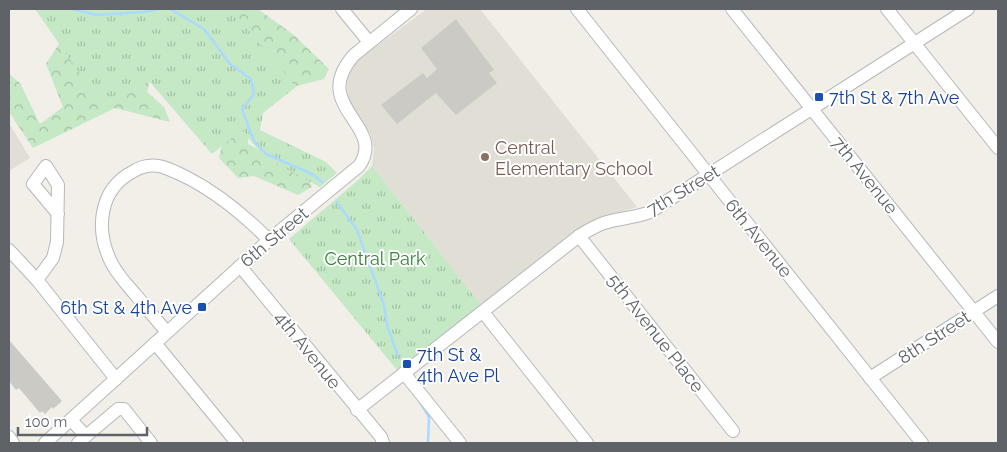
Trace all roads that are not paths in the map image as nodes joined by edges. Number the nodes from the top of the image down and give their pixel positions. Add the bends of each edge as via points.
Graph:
1 (342, 9) edge
2 (410, 9) edge
3 (577, 9) edge
4 (732, 9) edge
5 (887, 9) edge
6 (968, 9) edge
7 (369, 42) junction
8 (914, 43) junction
9 (812, 109) junction
10 (998, 148) edge
11 (709, 175) junction
12 (58, 214) dead end
13 (579, 236) junction
14 (269, 240) junction
15 (9, 250) edge
16 (240, 266) junction
17 (37, 280) junction
18 (998, 296) edge
19 (974, 311) junction
20 (483, 312) junction
21 (167, 332) junction
22 (998, 342) edge
23 (155, 343) junction
24 (404, 373) junction
25 (870, 378) junction
26 (116, 379) junction
27 (358, 410) junction
28 (71, 420) junction
29 (733, 430) dead end
30 (9, 437) edge
31 (380, 438) edge
32 (82, 440) edge
33 (13, 443) edge
34 (45, 443) edge
35 (151, 443) edge
36 (238, 443) edge
37 (460, 443) edge
38 (587, 443) edge
39 (922, 443) edge

1 - 7 street
2 - 7 street, 6th Street
3 - 11 street, 6th Avenue
4 - 9 street, 7th Avenue
5 - 8 street
6 - 8 street, 7th Street
7 - 14 street, 6th Street via 347,62 340,88 344,106 365,138 364,160
8 - 9 street, 7th Street
8 - 10 street
9 - 11 street, 7th Street
9 - 19 street, 7th Avenue
11 - 13 street, 7th Street via 650,212 603,223
11 - 25 street, 6th Avenue
12 - 17 street via 53,258
13 - 20 street, 7th Street
13 - 29 street, 5th Avenue Place
14 - 16 street, 6th Street
14 - 21 street via 220,197 197,182 161,166 140,168 121,179 109,193 103,211 105,246 121,278
15 - 17 street
16 - 21 street, 6th Street
16 - 27 street, 4th Avenue
17 - 26 street
18 - 19 street, 8th Street
19 - 22 street, 7th Avenue
19 - 25 street, 8th Street
20 - 24 street, 7th Street
20 - 38 street
21 - 23 street, 6th Street
23 - 26 street, 6th Street
23 - 36 street
24 - 27 street, 7th Street
24 - 37 street
25 - 39 street, 6th Avenue
26 - 28 street, 6th Street
27 - 31 street, 4th Avenue
28 - 32 street
28 - 34 street, 6th Street
30 - 33 street
32 - 35 street via 118,409 124,409

